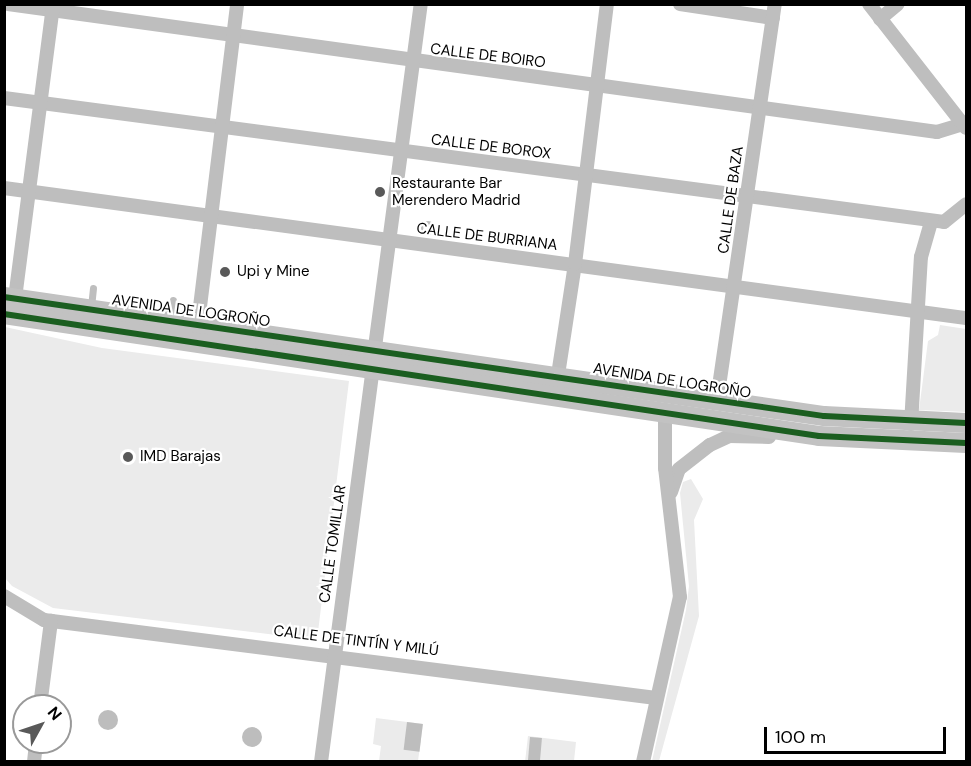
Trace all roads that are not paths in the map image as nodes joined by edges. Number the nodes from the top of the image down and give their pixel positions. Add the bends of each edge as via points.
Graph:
1 (8, 4) edge
2 (237, 4) edge
3 (421, 4) edge
4 (607, 4) edge
5 (680, 4) edge
6 (869, 4) edge
7 (898, 4) edge
8 (52, 8) edge
9 (774, 11) edge
10 (880, 19) junction
11 (234, 37) junction
12 (414, 63) junction
13 (596, 86) junction
14 (4, 98) edge
15 (41, 104) junction
16 (761, 107) junction
17 (224, 126) junction
18 (965, 126) edge
19 (402, 152) junction
20 (583, 175) junction
21 (4, 188) edge
22 (33, 191) junction
23 (748, 196) junction
24 (966, 204) edge
25 (211, 218) junction
26 (931, 221) junction
27 (390, 241) junction
28 (575, 264) junction
29 (734, 286) junction
30 (93, 288) dead end
31 (173, 300) dead end
32 (11, 307) edge
33 (919, 312) junction
34 (966, 318) edge
35 (91, 319) junction
36 (171, 320) junction
37 (198, 323) junction
38 (374, 356) junction
39 (558, 375) junction
40 (464, 380) junction
41 (717, 400) junction
42 (665, 411) junction
43 (966, 423) edge
44 (911, 424) junction
45 (819, 436) junction
46 (664, 438) junction
47 (966, 443) edge
48 (686, 462) junction
49 (670, 494) junction
50 (4, 596) edge
51 (51, 621) junction
52 (333, 654) junction
53 (42, 694) edge
54 (657, 698) junction
55 (321, 762) edge
56 (643, 762) edge

1 - 8 street, CALLE DE BOIRO
2 - 11 street
3 - 12 street, CALLE TOMILLAR
4 - 13 street
5 - 9 street
6 - 10 street
7 - 10 street
8 - 11 street, CALLE DE BOIRO
8 - 15 street
9 - 16 street, CALLE DE BAZA
10 - 18 street
11 - 12 street, CALLE DE BOIRO
11 - 17 street
12 - 13 street, CALLE DE BOIRO
12 - 19 street, CALLE TOMILLAR
13 - 16 street, CALLE DE BOIRO
13 - 20 street
14 - 15 street, CALLE DE BOROX
15 - 17 street, CALLE DE BOROX
15 - 22 street
16 - 18 street, CALLE DE BOIRO via 937,132
16 - 23 street, CALLE DE BAZA
17 - 19 street, CALLE DE BOROX
17 - 25 street
19 - 20 street, CALLE DE BOROX
19 - 27 street, CALLE TOMILLAR
20 - 23 street, CALLE DE BOROX
20 - 28 street
21 - 22 street, CALLE DE BURRIANA
22 - 25 street, CALLE DE BURRIANA
22 - 32 street
23 - 26 street, CALLE DE BOROX
23 - 29 street, CALLE DE BAZA
24 - 26 street, CALLE DE BOROX via 944,222
25 - 27 street, CALLE DE BURRIANA
25 - 37 street
26 - 33 street via 921,257
27 - 28 street, CALLE DE BURRIANA
27 - 38 street, CALLE TOMILLAR
28 - 29 street, CALLE DE BURRIANA
28 - 39 street
29 - 33 street, CALLE DE BURRIANA
29 - 41 street, CALLE DE BAZA
30 - 35 lane
31 - 36 lane
32 - 35 main road, AVENIDA DE LOGROÑO
33 - 34 street, CALLE DE BURRIANA
33 - 44 street
35 - 36 main road, AVENIDA DE LOGROÑO
35 - 37 street, AVENIDA DE LOGROÑO via 181,332
35 - 38 main road, AVENIDA DE LOGROÑO
36 - 37 main road, AVENIDA DE LOGROÑO
37 - 38 main road, AVENIDA DE LOGROÑO
38 - 39 main road, AVENIDA DE LOGROÑO
38 - 40 main road, AVENIDA DE LOGROÑO
38 - 52 street, CALLE TOMILLAR
39 - 40 street, AVENIDA DE LOGROÑO via 550,383 487,376
39 - 41 main road, AVENIDA DE LOGROÑO
40 - 42 main road, AVENIDA DE LOGROÑO
41 - 42 main road via 711,407 671,402
41 - 44 main road, AVENIDA DE LOGROÑO
42 - 45 main road, AVENIDA DE LOGROÑO
42 - 46 street
43 - 44 main road, AVENIDA DE LOGROÑO
45 - 47 main road, AVENIDA DE LOGROÑO
45 - 48 street, AVENIDA DE LOGROÑO via 729,436
46 - 48 street
46 - 49 street
48 - 49 street
49 - 54 street via 680,597
50 - 51 street, CALLE DE TINTÍN Y MILÚ
51 - 52 street, CALLE DE TINTÍN Y MILÚ
51 - 53 street
52 - 54 street, CALLE DE TINTÍN Y MILÚ
52 - 55 street, CALLE TOMILLAR
54 - 56 street

